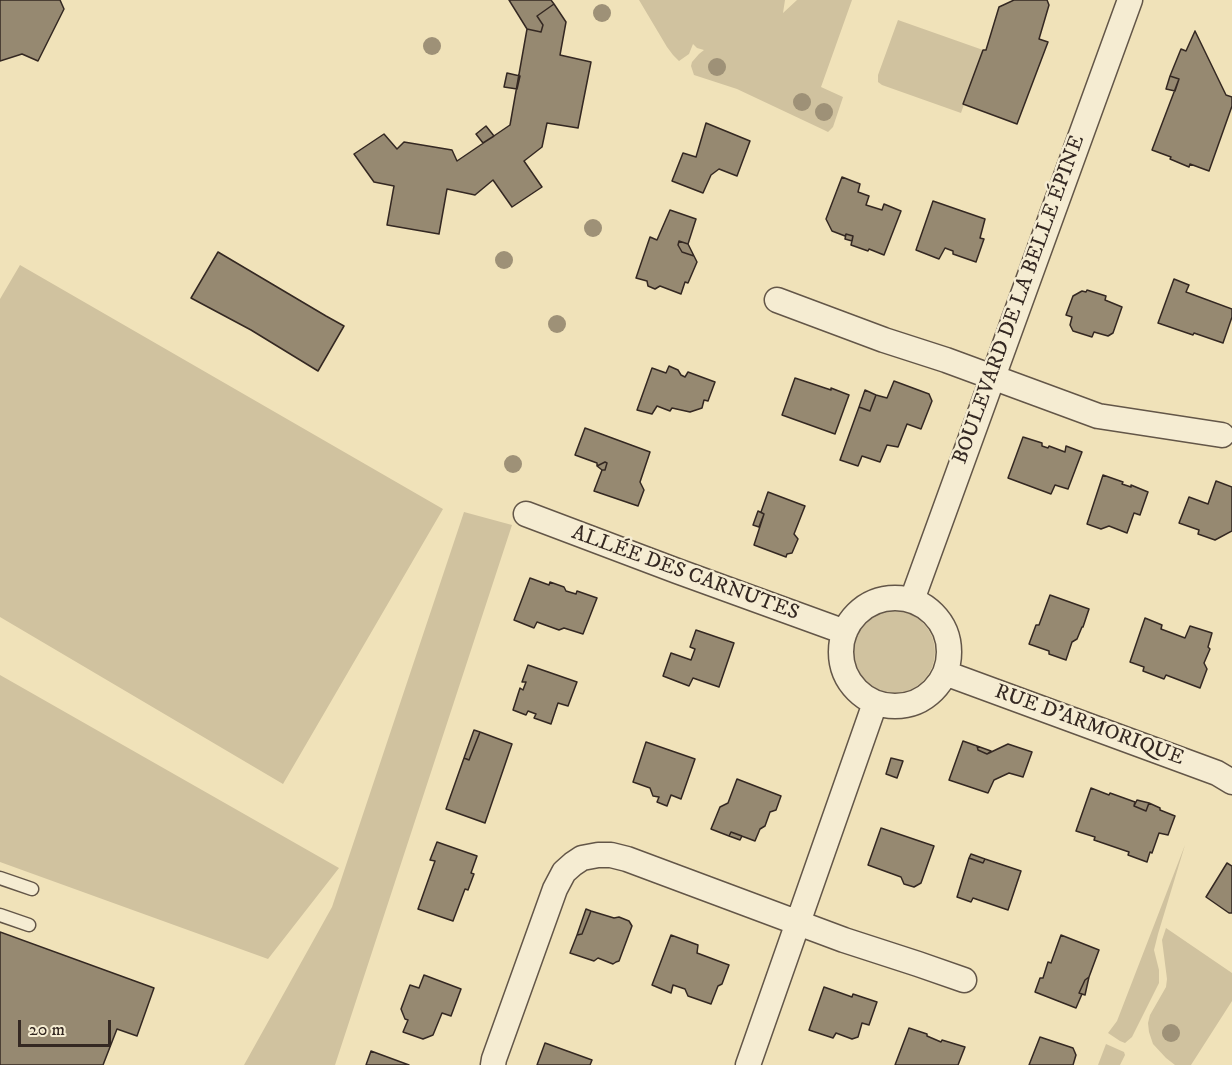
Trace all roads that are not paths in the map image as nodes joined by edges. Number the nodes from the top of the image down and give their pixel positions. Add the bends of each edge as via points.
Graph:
1 (1130, 0) edge
2 (777, 300) dead end
3 (992, 378) junction
4 (1222, 435) dead end
5 (526, 514) dead end
6 (912, 600) junction
7 (844, 632) junction
8 (945, 673) junction
9 (875, 703) junction
10 (1232, 782) edge
11 (0, 878) edge
12 (32, 889) dead end
13 (0, 915) edge
14 (799, 922) junction
15 (29, 925) dead end
16 (964, 980) dead end
17 (493, 1065) edge
18 (748, 1065) edge

1 - 3 street, BOULEVARD DE LA BELLE ÉPINE
2 - 3 street
3 - 4 street via 1098,416
3 - 6 street, BOULEVARD DE LA BELLE ÉPINE
5 - 7 street, ALLÉE DES CARNUTES
6 - 7 street via 879,599 852,618
6 - 8 street via 928,608 948,637
7 - 9 street via 842,665 860,694
8 - 9 street via 936,687 916,702 891,706
8 - 10 street, RUE D'ARMORIQUE via 1218,773
9 - 14 street
11 - 12 lane
13 - 15 lane
14 - 16 street
14 - 17 street via 627,859 611,855 582,858 564,872 555,889
14 - 18 street

